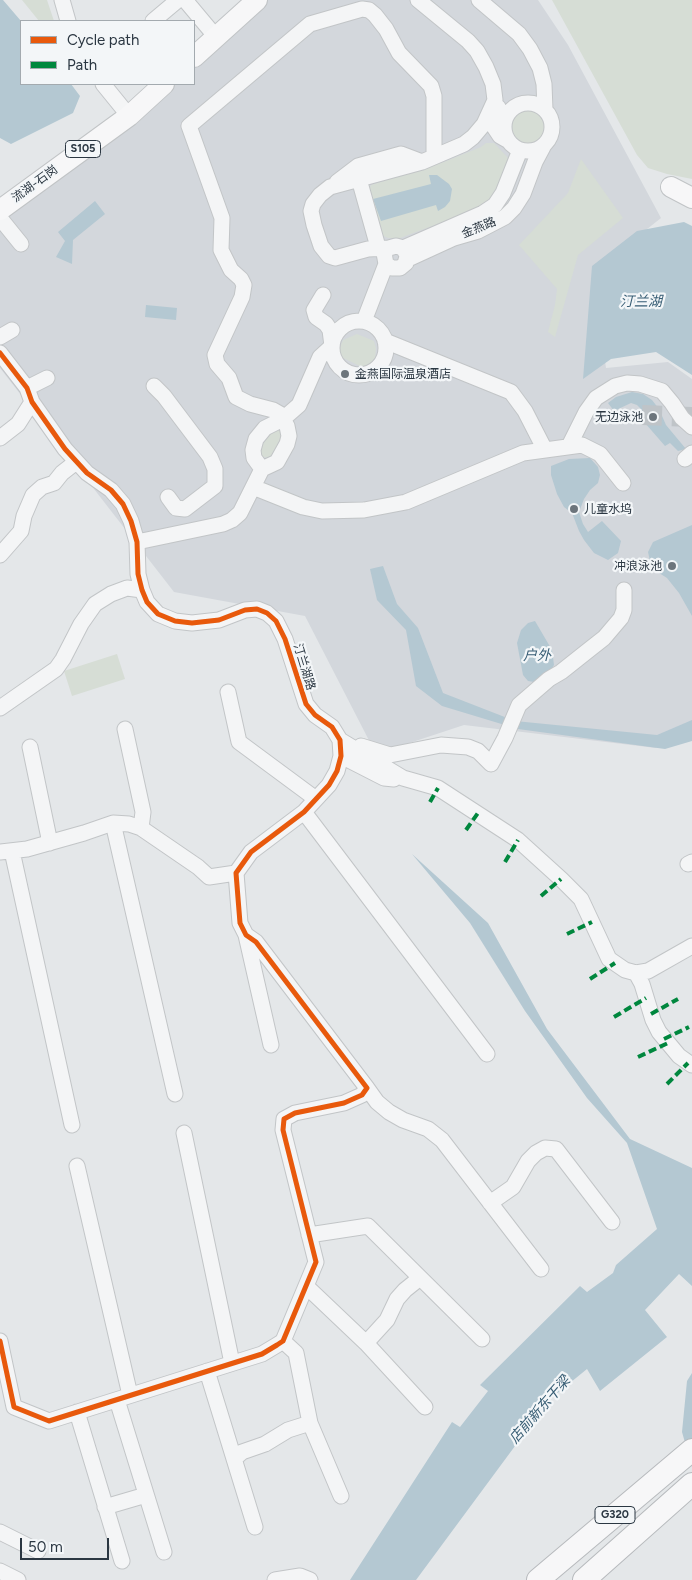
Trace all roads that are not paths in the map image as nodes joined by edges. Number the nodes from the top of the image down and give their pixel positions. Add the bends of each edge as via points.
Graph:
1 (62, 0) edge
2 (178, 0) edge
3 (185, 0) edge
4 (257, 0) edge
5 (418, 0) edge
6 (425, 0) edge
7 (470, 0) edge
8 (479, 0) edge
9 (68, 20) edge
10 (154, 20) edge
11 (216, 37) junction
12 (195, 56) edge
13 (104, 85) edge
14 (163, 85) edge
15 (541, 108) junction
16 (128, 116) junction
17 (504, 138) junction
18 (464, 144) junction
19 (543, 147) junction
20 (520, 150) junction
21 (428, 159) junction
22 (357, 179) junction
23 (330, 187) junction
24 (671, 187) dead end
25 (692, 198) edge
26 (0, 210) edge
27 (0, 218) edge
28 (22, 244) dead end
29 (387, 255) junction
30 (323, 295) dead end
31 (367, 322) junction
32 (385, 341) junction
33 (332, 346) junction
34 (0, 353) edge
35 (48, 378) dead end
36 (154, 386) dead end
37 (30, 395) junction
38 (284, 419) junction
39 (692, 427) edge
40 (0, 438) edge
41 (569, 446) junction
42 (545, 450) junction
43 (76, 462) junction
44 (262, 469) junction
45 (623, 483) dead end
46 (253, 487) junction
47 (168, 497) dead end
48 (137, 542) junction
49 (0, 555) edge
50 (142, 590) junction
51 (624, 590) dead end
52 (228, 692) dead end
53 (0, 708) edge
54 (125, 730) dead end
55 (340, 740) junction
56 (30, 747) dead end
57 (340, 756) junction
58 (403, 778) junction
59 (316, 799) junction
60 (304, 812) junction
61 (113, 823) junction
62 (142, 828) junction
63 (50, 843) junction
64 (6, 852) edge
65 (236, 873) junction
66 (246, 935) junction
67 (692, 946) edge
68 (642, 976) junction
69 (271, 1046) dead end
70 (487, 1054) dead end
71 (692, 1065) edge
72 (367, 1088) junction
73 (175, 1094) dead end
74 (72, 1125) dead end
75 (184, 1133) dead end
76 (77, 1166) dead end
77 (490, 1203) junction
78 (612, 1222) dead end
79 (309, 1235) junction
80 (541, 1269) dead end
81 (420, 1278) junction
82 (306, 1286) junction
83 (482, 1339) dead end
84 (0, 1341) edge
85 (283, 1341) junction
86 (366, 1344) junction
87 (232, 1363) junction
88 (207, 1371) junction
89 (4, 1375) edge
90 (124, 1398) junction
91 (7, 1407) edge
92 (425, 1407) dead end
93 (77, 1412) junction
94 (310, 1423) junction
95 (692, 1450) edge
96 (234, 1459) junction
97 (692, 1484) edge
98 (146, 1495) junction
99 (341, 1496) dead end
100 (105, 1506) junction
101 (255, 1527) dead end
102 (0, 1532) edge
103 (38, 1550) dead end
104 (164, 1552) dead end
105 (122, 1562) dead end
106 (0, 1571) edge
107 (18, 1580) edge
108 (275, 1580) edge
109 (310, 1580) edge
110 (538, 1580) edge
111 (584, 1580) edge

1 - 9 street
2 - 10 street
3 - 11 street
4 - 11 main road
5 - 18 street, 金燕路 via 477,51 493,84 495,100 492,108 474,137
6 - 17 street via 463,29 499,74 500,98 494,127
7 - 15 street, 金燕路 via 524,55 535,74
8 - 15 street, 金燕路 via 519,34 530,49 544,84
11 - 12 main road
13 - 16 street
14 - 16 main road, 流湖-石岗 / S105
15 - 17 street via 523,104 516,106 504,125
15 - 19 street, 金燕路 via 550,117 552,125 552,133
16 - 26 main road, 流湖-石岗 / S105
17 - 18 street, 金燕路 via 488,134
17 - 20 street
18 - 21 street, 金燕路
19 - 20 street via 536,151
19 - 29 street, 金燕路 via 523,194 506,217 478,231
20 - 29 street, 金燕路 via 495,205 483,214
21 - 22 street, 金燕路
21 - 23 street via 401,154 358,166
21 - 38 street via 434,96 431,86 399,53 381,21 369,10 362,9 310,24 189,126 222,218 221,250 231,270 244,284 242,297 215,355 217,364 229,378 236,397 273,410
22 - 23 street, 金燕路
22 - 29 street
22 - 29 street, 金燕路 via 350,190 318,204 316,210 327,248 335,253 356,245
23 - 29 street, 金燕路 via 320,195 311,211 321,246 329,256
24 - 25 main road
27 - 28 street
29 - 31 street
30 - 33 street via 314,310 316,317 330,330
31 - 32 street via 377,327
31 - 33 street via 346,324 339,329
32 - 33 street via 386,350 378,367 361,375 352,374 337,364
32 - 42 street via 511,392
33 - 38 street via 320,357 299,405
34 - 37 street, 汀兰湖路
35 - 37 street
36 - 47 street via 210,457 215,469 215,486 185,509 176,508
37 - 40 street via 18,424
37 - 43 street, 汀兰湖路 via 48,426
38 - 44 street via 288,444 277,462
38 - 44 street via 265,428 256,439 254,458
39 - 41 street via 662,391 626,383 596,398
41 - 42 street
41 - 45 street via 582,445 600,454
42 - 46 street via 522,453 406,502 364,510 304,508
43 - 48 street, 汀兰湖路 via 123,504
43 - 49 street via 54,483 33,495 21,531
44 - 46 street
46 - 48 street via 240,513 232,520
48 - 50 street, 汀兰湖路
50 - 53 street via 127,588 95,604 56,668
50 - 55 street, 汀兰湖路 via 158,614 174,621 206,623 257,609 267,613 276,621 285,639 306,704 315,715 332,726
51 - 55 street via 621,618 597,643 518,705 491,764 478,751 468,747 441,745 390,755
52 - 59 street via 239,742
54 - 62 street via 142,812
55 - 57 street
55 - 58 street
56 - 63 street
57 - 58 street via 384,778
57 - 59 street via 337,771
58 - 68 street via 438,788 518,840 581,899 609,959
59 - 60 street
60 - 65 street via 251,852
60 - 70 street
61 - 62 street
61 - 63 street
61 - 73 street
62 - 65 street via 209,877
63 - 64 street
64 - 74 street
65 - 66 street via 240,923
66 - 69 street
66 - 72 street via 256,942
67 - 68 street
68 - 71 street via 659,1032 679,1056
72 - 77 street via 389,1112 428,1129 442,1140
72 - 79 street via 362,1095 344,1103 295,1113 284,1119 283,1130
75 - 87 street
76 - 90 street
77 - 78 street via 513,1187 528,1160 536,1153 546,1148 556,1149
77 - 80 street
79 - 81 street via 368,1226
79 - 82 street via 316,1262
81 - 83 street
81 - 86 street via 397,1299 387,1320
82 - 85 street
82 - 86 street
84 - 89 street
85 - 87 street via 262,1354
85 - 94 street via 296,1353
86 - 92 street
87 - 88 street
88 - 90 street
88 - 96 street
89 - 91 street
90 - 93 street
90 - 98 street
91 - 93 street via 49,1421
93 - 100 street
94 - 96 street via 288,1430
94 - 99 street
95 - 110 highway, G320
96 - 101 street
97 - 111 highway, G320
98 - 100 street
98 - 104 street
100 - 105 street
102 - 103 street
106 - 107 street
108 - 109 street via 300,1576

